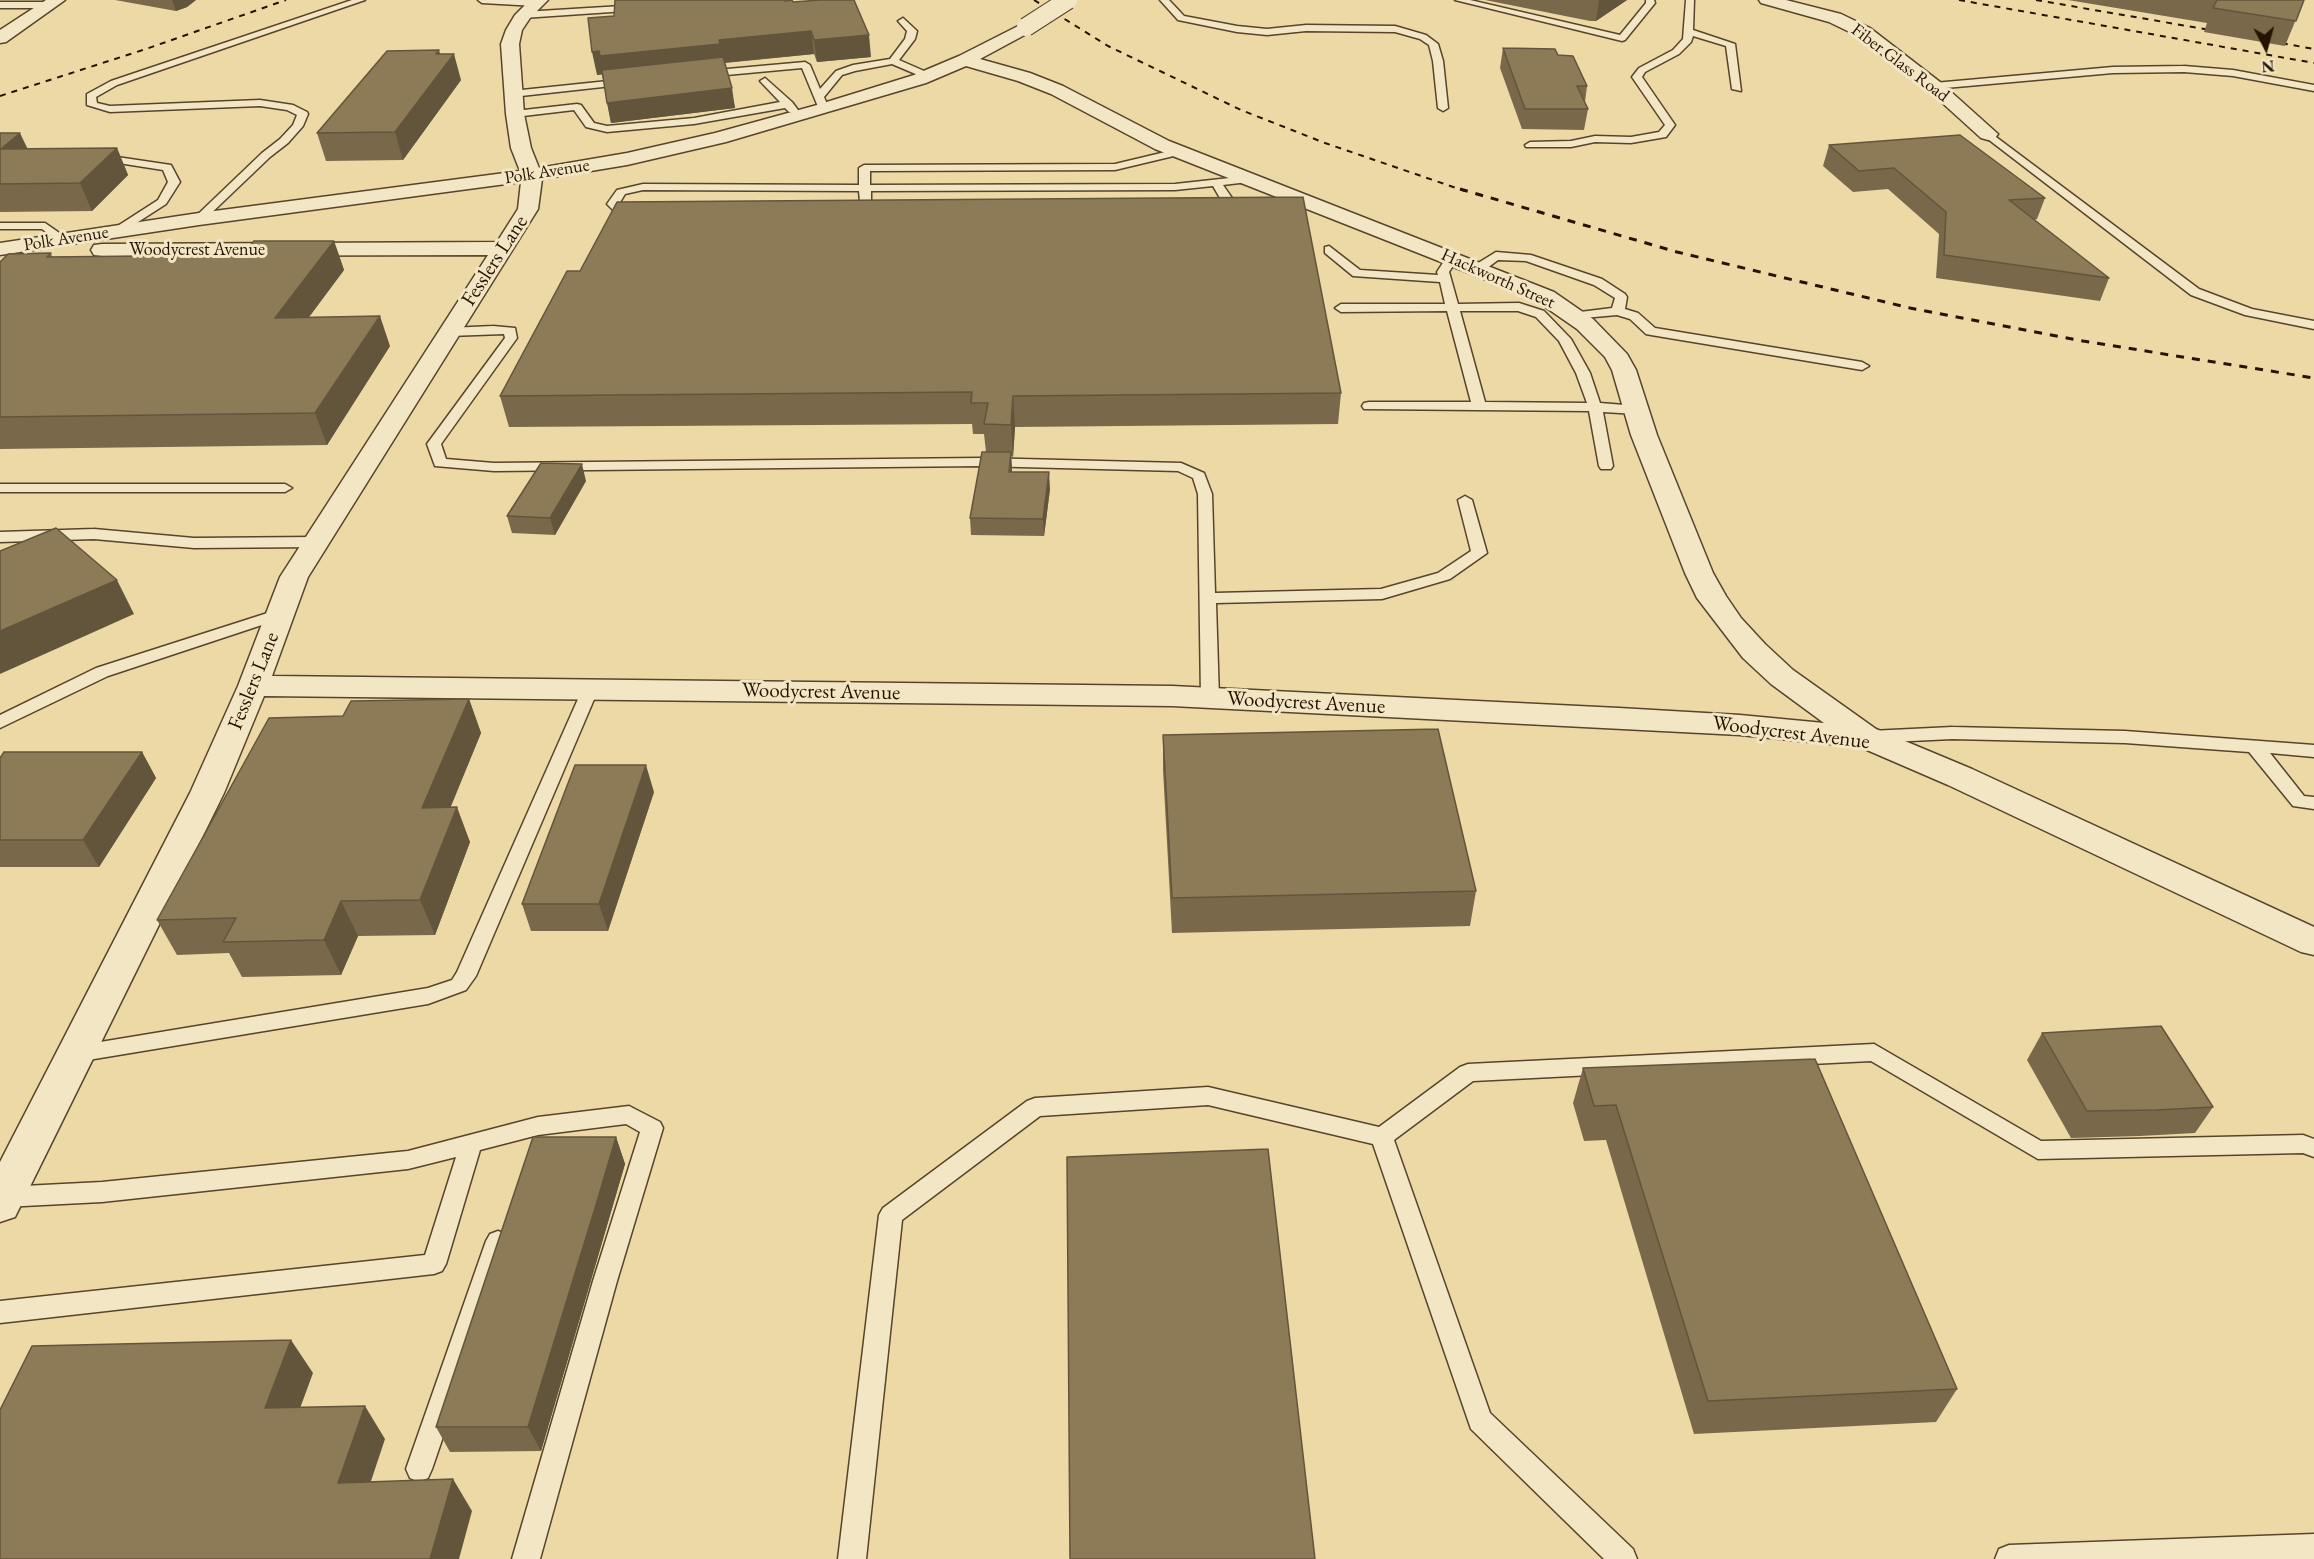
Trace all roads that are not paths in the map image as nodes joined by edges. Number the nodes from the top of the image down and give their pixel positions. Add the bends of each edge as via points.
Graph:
1 (362, 0) edge
2 (482, 0) edge
3 (1068, 0) edge
4 (1164, 0) edge
5 (1459, 0) edge
6 (1650, 0) edge
7 (1690, 0) edge
8 (1767, 0) edge
9 (54, 3) edge
10 (0, 5) edge
11 (533, 6) edge
12 (652, 7) edge
13 (903, 21) dead end
14 (1690, 32) junction
15 (0, 38) edge
16 (965, 60) junction
17 (893, 61) junction
18 (698, 75) edge
19 (928, 76) junction
20 (641, 81) edge
21 (765, 81) dead end
22 (1934, 86) junction
23 (2314, 88) edge
24 (1737, 89) dead end
25 (512, 94) junction
26 (822, 103) junction
27 (1443, 108) dead end
28 (794, 110) junction
29 (515, 114) junction
30 (1988, 134) joint
31 (1530, 145) dead end
32 (1178, 152) junction
33 (85, 155) edge
34 (532, 175) junction
35 (1248, 179) junction
36 (1216, 183) junction
37 (865, 188) junction
38 (652, 210) edge
39 (888, 211) edge
40 (1191, 211) edge
41 (199, 219) junction
42 (0, 226) edge
43 (117, 231) junction
44 (62, 239) junction
45 (502, 248) junction
46 (0, 250) edge
47 (1329, 250) dead end
48 (1449, 268) junction
49 (1479, 268) junction
50 (1452, 307) junction
51 (1341, 308) dead end
52 (1618, 311) junction
53 (1576, 316) junction
54 (2314, 325) edge
55 (449, 332) junction
56 (1863, 366) dead end
57 (1369, 406) dead end
58 (1479, 406) junction
59 (1595, 407) junction
60 (1637, 410) junction
61 (1606, 466) dead end
62 (0, 488) edge
63 (285, 489) dead end
64 (1465, 500) dead end
65 (0, 537) edge
66 (316, 542) junction
67 (1208, 598) junction
68 (280, 614) junction
69 (253, 686) junction
70 (590, 690) junction
71 (1210, 698) junction
72 (0, 722) edge
73 (1865, 737) junction
74 (2254, 746) junction
75 (2314, 751) edge
76 (2314, 802) edge
77 (2314, 942) edge
78 (76, 1054) junction
79 (1382, 1137) junction
80 (471, 1144) junction
81 (2314, 1148) edge
82 (2, 1200) edge
83 (508, 1214) edge
84 (0, 1312) edge
85 (419, 1469) dead end
86 (2314, 1547) edge
87 (526, 1559) edge
88 (852, 1559) edge
89 (1623, 1559) edge
90 (2009, 1559) edge

1 - 41 lane via 114,83 92,96 92,105 110,109 260,103 289,107 303,114 284,141
2 - 11 lane
3 - 16 street, Polk Avenue, bridge
4 - 27 lane via 1182,18 1237,29 1395,29 1423,37 1433,44 1438,61
5 - 6 lane via 1622,38
7 - 14 lane
8 - 22 street, Fiber Glass Road via 1851,24
9 - 10 lane
9 - 15 street
11 - 12 lane
11 - 25 street via 510,44
13 - 17 lane via 912,31 910,39
14 - 24 lane via 1730,44
14 - 31 lane via 1676,52 1642,70 1637,77 1670,125 1662,135
16 - 19 street, Polk Avenue
16 - 32 street, Hackworth Street via 1057,90
17 - 19 lane
17 - 26 lane via 839,73
18 - 26 lane via 802,64
19 - 26 street, Polk Avenue
20 - 25 lane
21 - 28 lane
22 - 23 lane via 2112,70 2184,69 2234,73
22 - 30 street, Fiber Glass Road
25 - 29 street
26 - 28 street, Polk Avenue
28 - 29 lane via 606,129 590,125 577,107
28 - 34 street, Polk Avenue via 627,159
29 - 34 street via 521,148
30 - 54 lane via 2195,292 2249,312
32 - 35 street, Hackworth Street
32 - 37 lane via 1115,167 864,168
33 - 43 lane via 167,168 174,182 162,202
34 - 41 street, Polk Avenue
34 - 45 street, Fesslers Lane via 528,209
35 - 36 lane
35 - 48 street, Hackworth Street
36 - 37 lane via 1175,188
36 - 40 lane via 1226,198 1222,208
37 - 38 lane via 643,187 621,192 613,204 628,210
37 - 39 lane via 859,211
41 - 43 street, Polk Avenue
42 - 44 lane via 45,226
43 - 44 street, Polk Avenue
44 - 46 street, Polk Avenue
45 - 46 street, Woodycrest Avenue
45 - 55 street, Fesslers Lane
47 - 48 lane via 1358,273
48 - 49 street, Hackworth Street
48 - 50 lane
49 - 52 lane via 1496,256 1527,258 1598,282 1621,297
49 - 53 street, Hackworth Street via 1546,297
50 - 51 lane
50 - 58 lane
50 - 59 lane via 1520,307 1540,314 1565,339
52 - 53 lane
52 - 56 lane via 1634,316 1651,331
53 - 60 street, Hackworth Street via 1615,354
55 - 66 street, Fesslers Lane
55 - 67 lane via 510,331 511,338 434,444 440,463 494,467 981,462 1181,467 1199,476 1205,494
57 - 58 lane
58 - 59 lane
59 - 60 lane
59 - 61 lane
60 - 73 street, Hackworth Street via 1712,598 1754,651
62 - 63 lane
64 - 67 lane via 1479,553 1444,576 1382,594
65 - 66 lane via 94,534 194,543
66 - 68 street, Fesslers Lane via 294,577
67 - 71 lane
68 - 69 street, Fesslers Lane
68 - 72 lane via 102,672
69 - 70 street, Woodycrest Avenue
69 - 78 street, Fesslers Lane via 207,793
70 - 71 street, Woodycrest Avenue
70 - 78 lane via 459,985 428,996
71 - 73 street, Woodycrest Avenue via 1630,718
73 - 74 lane via 1952,733 2125,736
73 - 77 street, Woodycrest Avenue via 1960,777
74 - 75 lane
74 - 76 lane via 2300,802
78 - 82 street, Fesslers Lane
79 - 81 lane via 1468,1073 1874,1052 2038,1150 2303,1144
79 - 88 lane via 1208,1096 1035,1107 891,1215
79 - 89 lane via 1480,1420
80 - 82 lane via 408,1160
80 - 84 lane via 434,1264
80 - 87 lane via 535,1137 629,1114 652,1128
83 - 85 lane
86 - 90 lane

